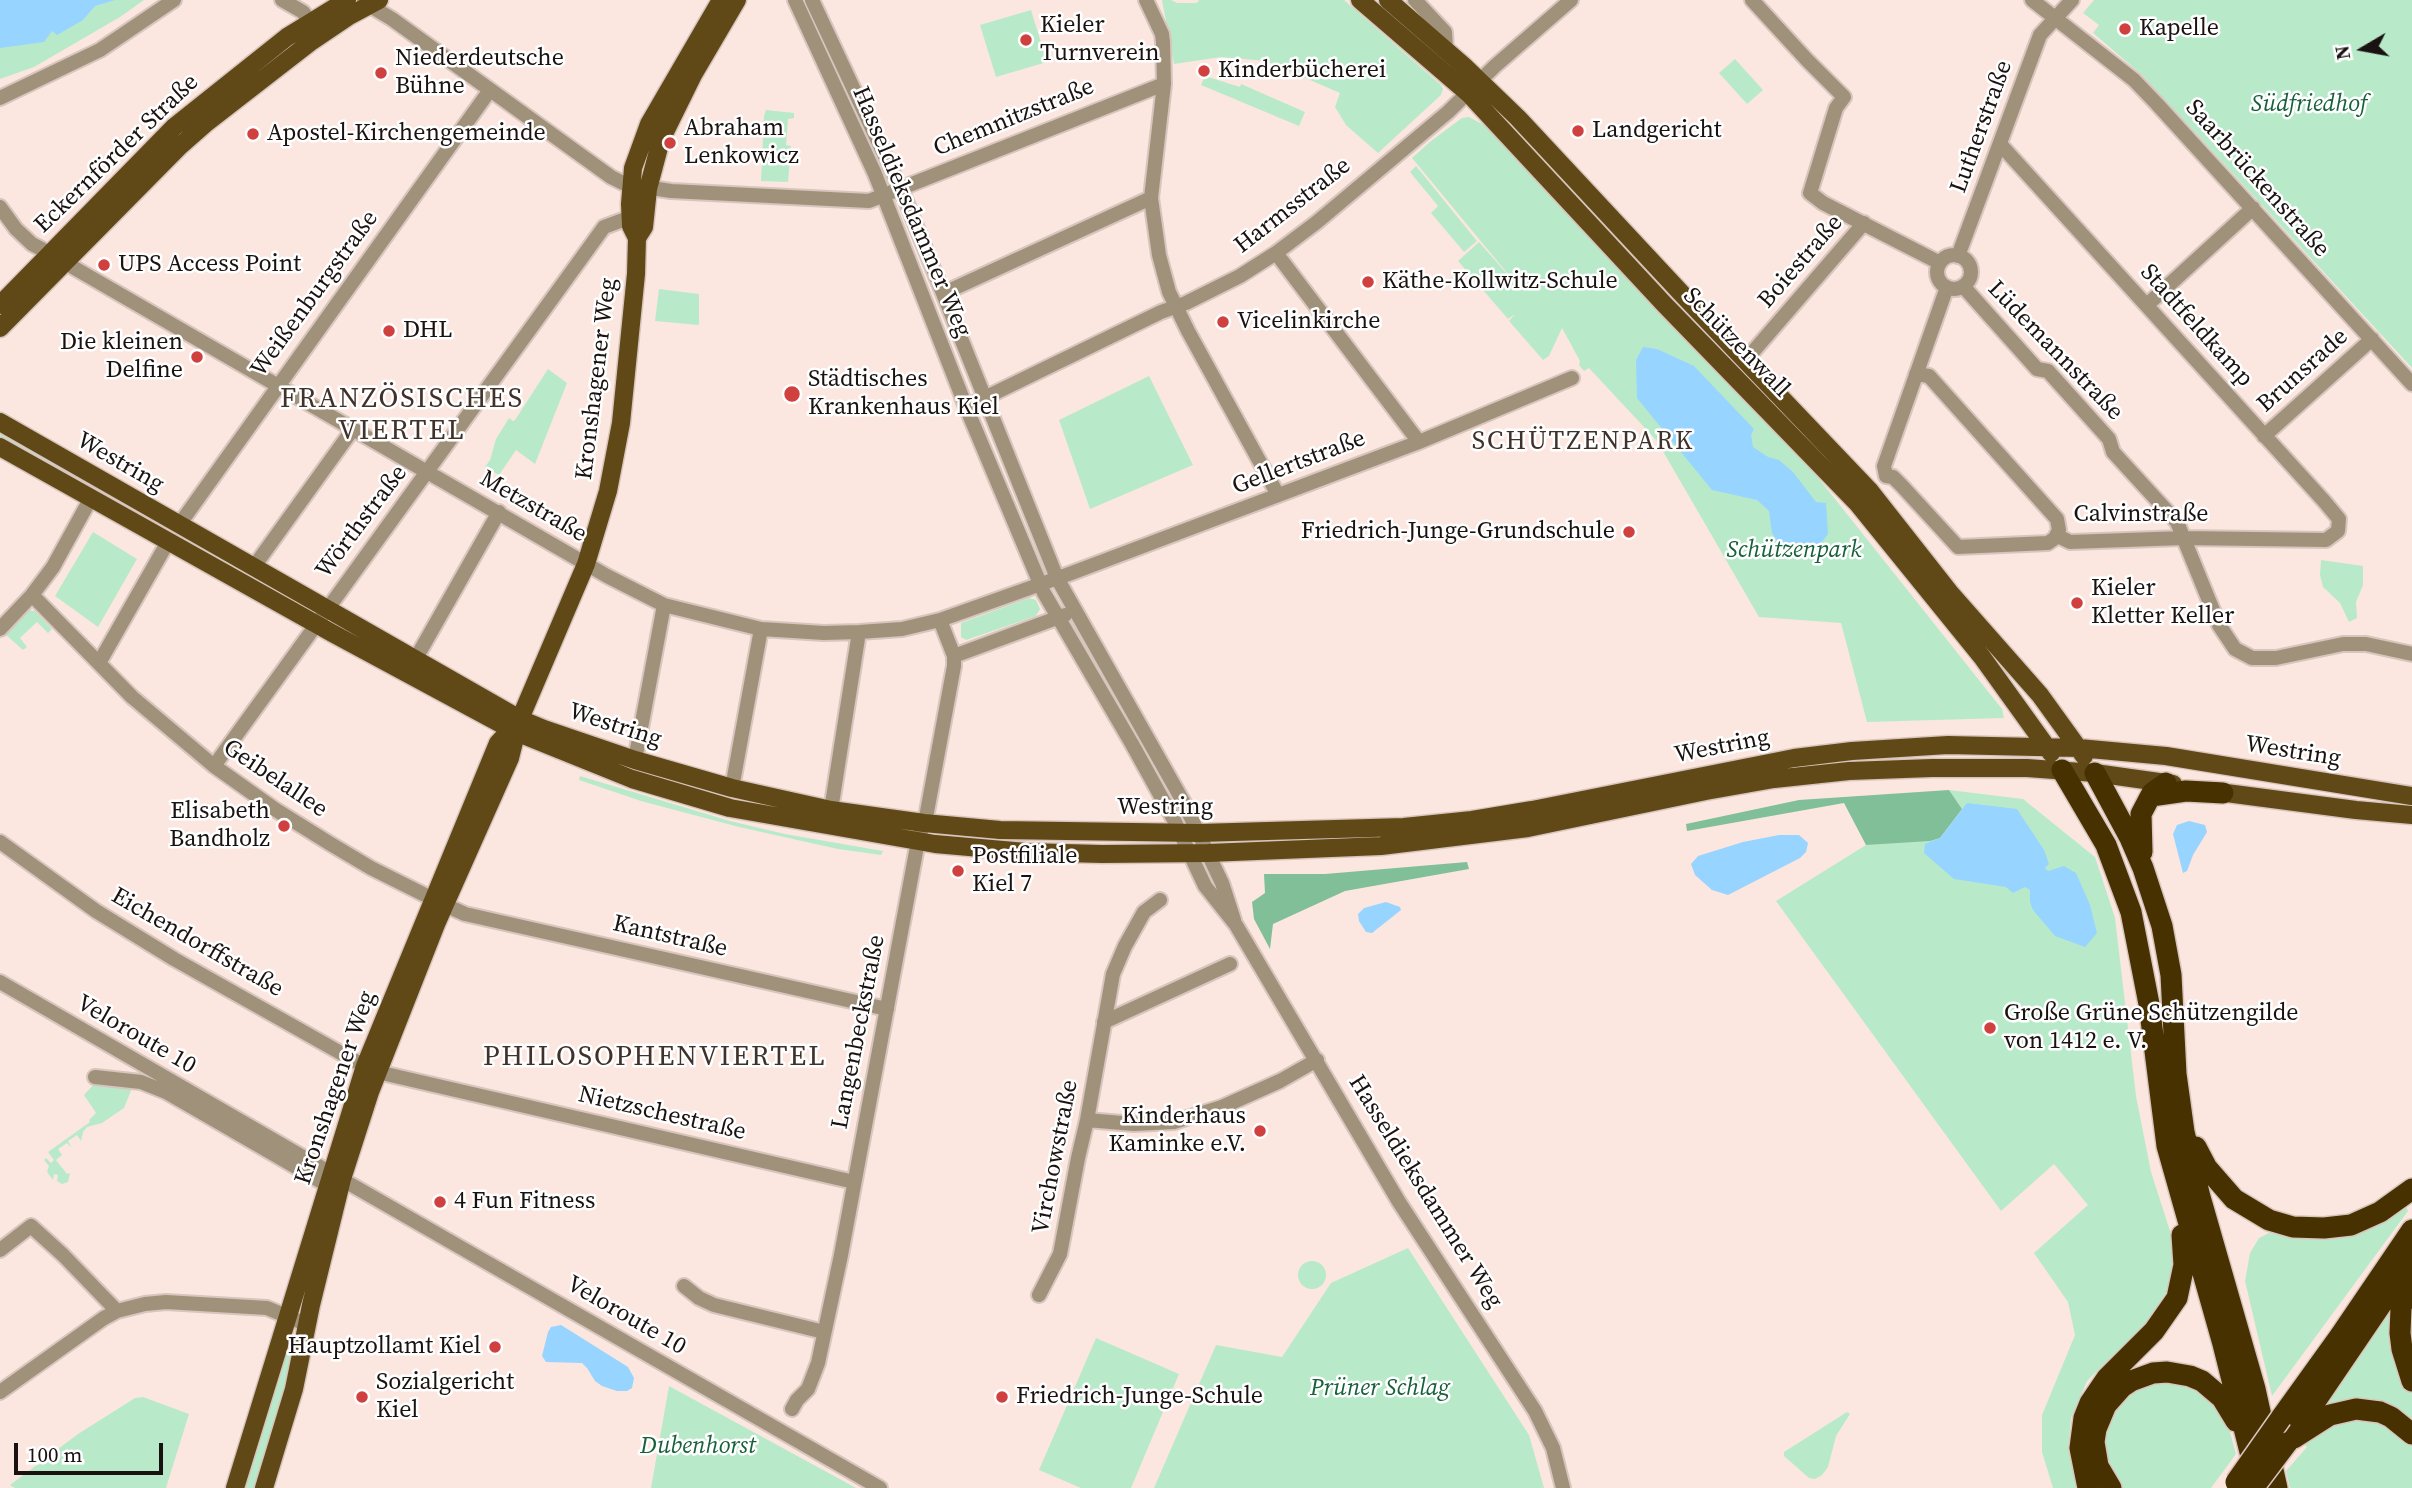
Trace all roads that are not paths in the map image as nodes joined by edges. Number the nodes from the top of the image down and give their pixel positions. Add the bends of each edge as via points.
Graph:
1 (174, 0) edge
2 (282, 0) edge
3 (347, 0) edge
4 (721, 0) edge
5 (737, 0) edge
6 (795, 0) edge
7 (812, 0) edge
8 (1146, 0) edge
9 (1360, 0) edge
10 (1388, 0) edge
11 (1415, 0) edge
12 (1571, 0) edge
13 (1752, 0) edge
14 (2032, 0) edge
15 (2072, 0) edge
16 (370, 2) edge
17 (2055, 19) junction
18 (309, 21) junction
19 (301, 49) junction
20 (1446, 50) junction
21 (1164, 84) junction
22 (1475, 88) junction
23 (490, 90) junction
24 (0, 98) edge
25 (2000, 144) junction
26 (640, 187) junction
27 (900, 188) junction
28 (883, 195) junction
29 (1151, 198) junction
30 (0, 207) edge
31 (2253, 208) junction
32 (631, 217) junction
33 (1864, 223) junction
34 (637, 238) junction
35 (1276, 253) junction
36 (1958, 256) junction
37 (63, 262) junction
38 (1940, 263) junction
39 (1963, 286) junction
40 (1947, 287) junction
41 (944, 293) junction
42 (0, 305) edge
43 (2147, 305) junction
44 (1176, 307) junction
45 (0, 328) edge
46 (2372, 339) junction
47 (1745, 361) junction
48 (1916, 374) junction
49 (1572, 378) dead end
50 (2412, 384) edge
51 (278, 385) junction
52 (986, 399) junction
53 (966, 407) junction
54 (0, 422) edge
55 (353, 429) junction
56 (2264, 436) junction
57 (1419, 442) junction
58 (0, 447) edge
59 (428, 472) junction
60 (1886, 476) junction
61 (1278, 495) junction
62 (1864, 497) junction
63 (91, 498) junction
64 (499, 512) junction
65 (174, 533) junction
66 (2055, 538) junction
67 (2183, 538) junction
68 (2326, 540) joint
69 (586, 564) junction
70 (253, 568) junction
71 (1057, 578) junction
72 (1040, 584) junction
73 (32, 596) junction
74 (664, 606) junction
75 (327, 609) junction
76 (1074, 611) junction
77 (1059, 618) junction
78 (940, 620) junction
79 (317, 624) junction
80 (0, 629) edge
81 (761, 629) junction
82 (859, 632) junction
83 (2412, 654) edge
84 (954, 656) junction
85 (415, 660) junction
86 (99, 663) junction
87 (516, 727) junction
88 (1938, 746) junction
89 (2047, 747) junction
90 (2079, 748) junction
91 (635, 760) junction
92 (214, 766) junction
93 (1932, 768) junction
94 (2062, 771) junction
95 (2095, 773) junction
96 (2166, 783) junction
97 (732, 788) junction
98 (2223, 793) junction
99 (2412, 796) edge
100 (2149, 797) junction
101 (831, 810) junction
102 (2412, 815) edge
103 (924, 823) junction
104 (1180, 833) junction
105 (1199, 833) junction
106 (918, 841) junction
107 (0, 842) edge
108 (1189, 853) junction
109 (1208, 853) junction
110 (2143, 868) junction
111 (1160, 900) dead end
112 (439, 902) junction
113 (1236, 925) junction
114 (1230, 964) dead end
115 (0, 982) edge
116 (887, 1009) junction
117 (1104, 1022) junction
118 (1317, 1060) junction
119 (372, 1068) junction
120 (95, 1077) dead end
121 (2179, 1104) junction
122 (1087, 1120) junction
123 (324, 1176) junction
124 (2174, 1178) junction
125 (854, 1182) junction
126 (350, 1184) dead end
127 (2412, 1189) edge
128 (2412, 1230) edge
129 (0, 1250) edge
130 (2412, 1259) edge
131 (2412, 1274) edge
132 (684, 1286) dead end
133 (1039, 1295) dead end
134 (117, 1311) junction
135 (289, 1317) junction
136 (308, 1325) junction
137 (824, 1332) junction
138 (2412, 1381) edge
139 (0, 1392) edge
140 (792, 1409) dead end
141 (2412, 1434) edge
142 (2268, 1444) junction
143 (2241, 1487) edge
144 (235, 1488) edge
145 (264, 1488) edge
146 (880, 1488) edge
147 (1563, 1488) edge
148 (2088, 1488) edge
149 (2111, 1488) edge
150 (2277, 1488) edge
151 (2285, 1488) edge

1 - 24 street via 100,50
2 - 18 street
3 - 18 main road, Eckernförder Straße
4 - 26 main road, Kronshagener Weg via 649,124 636,157
5 - 26 main road, Kronshagener Weg via 673,112
6 - 28 street, Hasseldieksdammer Weg
7 - 27 street, Hasseldieksdammer Weg
8 - 21 street via 1162,34
9 - 22 main road, Schützenwall
10 - 20 main road, Schützenwall
11 - 20 street, Schützenwall via 1445,32
12 - 22 street, Harmsstraße
13 - 33 street via 1844,97 1836,108 1810,193
14 - 17 street, Saarbrückenstraße
15 - 17 street, Lutherstraße
16 - 19 main road, Eckernförder Straße
16 - 23 street
17 - 25 street, Lutherstraße via 2040,35
17 - 31 street, Saarbrückenstraße via 2134,80
18 - 19 street
18 - 37 main road, Eckernförder Straße via 174,127
19 - 37 main road, Eckernförder Straße via 180,146
20 - 22 main road, Schützenwall
21 - 27 street, Chemnitzstraße
21 - 29 street
22 - 35 street, Harmsstraße
22 - 47 main road, Schützenwall via 1518,118
22 - 62 main road, Schützenwall via 1660,299
23 - 26 street via 611,177
23 - 51 street, Weißenburgstraße
25 - 36 street, Lutherstraße
25 - 43 street, Stadtfeldkamp
26 - 28 street, Chemnitzstraße via 869,201
26 - 32 main road, Kronshagener Weg
26 - 34 main road, Kronshagener Weg via 644,227
27 - 28 street, Chemnitzstraße
27 - 41 street, Hasseldieksdammer Weg
28 - 53 street, Hasseldieksdammer Weg
29 - 41 street
29 - 44 street via 1159,255
30 - 37 street, Metzstraße via 32,244
31 - 43 street
31 - 46 street, Saarbrückenstraße
32 - 34 main road, Kronshagener Weg
32 - 59 street, Wörthstraße via 604,227
33 - 38 street
33 - 47 street, Boiestraße
34 - 69 main road, Kronshagener Weg via 621,423 608,491
35 - 44 street, Harmsstraße
35 - 57 street
36 - 38 street via 1948,256
36 - 39 street via 1970,270
37 - 42 main road, Eckernförder Straße
37 - 45 main road, Eckernförder Straße
37 - 51 street, Metzstraße
38 - 40 street via 1937,275
39 - 40 street
39 - 67 street, Lüdemannstraße via 2037,369 2048,371 2109,439 2113,452 2177,522
40 - 48 street
41 - 52 street, Hasseldieksdammer Weg
43 - 56 street, Stadtfeldkamp
44 - 52 street, Harmsstraße
44 - 61 street
46 - 50 street, Saarbrückenstraße
46 - 56 street, Brunsrade
47 - 62 main road, Schützenwall
48 - 60 street via 1884,466
48 - 66 street via 1929,376 2057,519
49 - 57 street, Gellertstraße
51 - 55 street, Metzstraße
51 - 65 street, Weißenburgstraße
52 - 53 street, Harmsstraße
52 - 71 street, Hasseldieksdammer Weg
53 - 72 street, Hasseldieksdammer Weg
54 - 65 main road, Westring
55 - 59 street, Metzstraße
55 - 70 street
56 - 68 street, Stadtfeldkamp via 2339,519 2338,531
57 - 61 street, Gellertstraße
58 - 63 main road, Westring
59 - 64 street, Metzstraße
59 - 75 street, Wörthstraße
60 - 62 street
60 - 66 street, Calvinstraße via 1893,477 1958,547 2048,543
61 - 71 street, Gellertstraße
62 - 89 main road, Schützenwall
62 - 90 main road, Schützenwall via 2040,695
63 - 65 main road, Westring
63 - 73 street
64 - 69 street, Metzstraße
64 - 85 street
65 - 70 main road, Westring
65 - 79 main road, Westring
65 - 86 street, Weißenburgstraße
66 - 67 street, Calvinstraße via 2070,542
67 - 68 street, Calvinstraße
67 - 83 street, Lüdemannstraße via 2219,625 2235,649 2252,658 2276,658 2343,644
69 - 74 street, Metzstraße
69 - 87 main road, Kronshagener Weg
70 - 75 main road, Westring
71 - 72 street, Gellertstraße
71 - 76 street, Hasseldieksdammer Weg
72 - 77 street, Hasseldieksdammer Weg
72 - 78 street, Metzstraße
73 - 80 street
73 - 86 street, Geibelallee
74 - 81 street, Metzstraße
74 - 91 street
75 - 79 street, Wörthstraße
75 - 85 main road, Westring
76 - 77 street
76 - 105 street, Hasseldieksdammer Weg
77 - 84 street
77 - 104 street, Hasseldieksdammer Weg
78 - 82 street, Metzstraße
78 - 84 street
79 - 87 main road, Westring
79 - 92 street, Wörthstraße
81 - 82 street, Metzstraße
81 - 97 street
82 - 101 street
84 - 103 street, Langenbeckstraße
85 - 87 main road, Westring
86 - 92 street, Geibelallee via 168,730
87 - 91 main road, Westring via 544,729
87 - 106 main road, Westring via 632,779 730,807
87 - 112 main road, Kronshagener Weg via 498,743
88 - 89 main road, Westring
88 - 93 street via 1949,750 1949,757
88 - 105 main road, Westring via 1794,758 1458,822
89 - 90 main road, Westring
89 - 94 main road, Schützenwall
90 - 95 main road, Schützenwall
90 - 99 main road, Westring via 2166,755
91 - 97 main road, Westring
92 - 112 street, Geibelallee via 329,843
93 - 94 main road, Westring
93 - 109 main road, Westring via 1774,779 1475,836 1381,846
94 - 95 main road, Westring
94 - 124 highway via 2106,845 2136,929
95 - 96 main road, Westring
95 - 110 highway
96 - 98 main road, Westring
96 - 100 highway
97 - 101 main road, Westring
98 - 100 highway via 2186,791
98 - 102 main road, Westring
100 - 110 highway via 2139,819
101 - 103 main road, Westring
103 - 104 main road, Westring via 1000,830
103 - 106 street, Langenbeckstraße
104 - 105 main road, Westring
104 - 108 street, Hasseldieksdammer Weg
105 - 109 street, Hasseldieksdammer Weg
106 - 108 main road, Westring via 1026,852
106 - 116 street, Langenbeckstraße
107 - 119 street, Eichendorffstraße via 96,911 174,959
108 - 109 main road, Westring
108 - 113 street, Hasseldieksdammer Weg via 1209,893
109 - 113 street, Hasseldieksdammer Weg
110 - 121 highway via 2162,926 2171,975
111 - 117 street, Virchowstraße via 1144,912 1122,952
112 - 116 street, Kantstraße via 465,914
112 - 119 main road, Kronshagener Weg
113 - 118 street, Hasseldieksdammer Weg
114 - 117 street
115 - 123 street, Veloroute 10
116 - 125 street, Langenbeckstraße
117 - 122 street, Virchowstraße
118 - 122 street via 1222,1107 1174,1122
118 - 147 street, Hasseldieksdammer Weg via 1399,1202 1535,1411 1553,1448
119 - 123 main road, Kronshagener Weg
119 - 125 street, Nietzschestraße
119 - 136 main road, Kronshagener Weg
120 - 123 street via 141,1083 166,1092
121 - 127 highway via 2199,1155 2216,1180 2242,1205 2269,1220 2309,1228 2341,1227 2370,1217
121 - 142 highway
122 - 133 street, Virchowstraße via 1060,1254
123 - 135 main road, Kronshagener Weg
124 - 142 highway via 2222,1344
124 - 148 highway via 2184,1251 2181,1287 2160,1324 2107,1378 2090,1403 2080,1448
125 - 137 street, Langenbeckstraße
126 - 146 street, Veloroute 10
128 - 143 highway, bridge via 2281,1418
129 - 134 street via 31,1226
130 - 142 highway
131 - 138 highway via 2401,1308 2400,1333
132 - 137 street via 713,1305
134 - 135 street via 166,1302 267,1308
134 - 139 street
135 - 136 street
135 - 144 main road, Kronshagener Weg
136 - 145 main road, Kronshagener Weg
137 - 140 street, Langenbeckstraße via 813,1381
141 - 142 highway via 2381,1412 2356,1409 2330,1415
142 - 143 highway, bridge
142 - 143 highway
142 - 149 highway via 2202,1381 2167,1372 2143,1376 2113,1396 2096,1429 2098,1465
142 - 150 highway
142 - 151 highway

